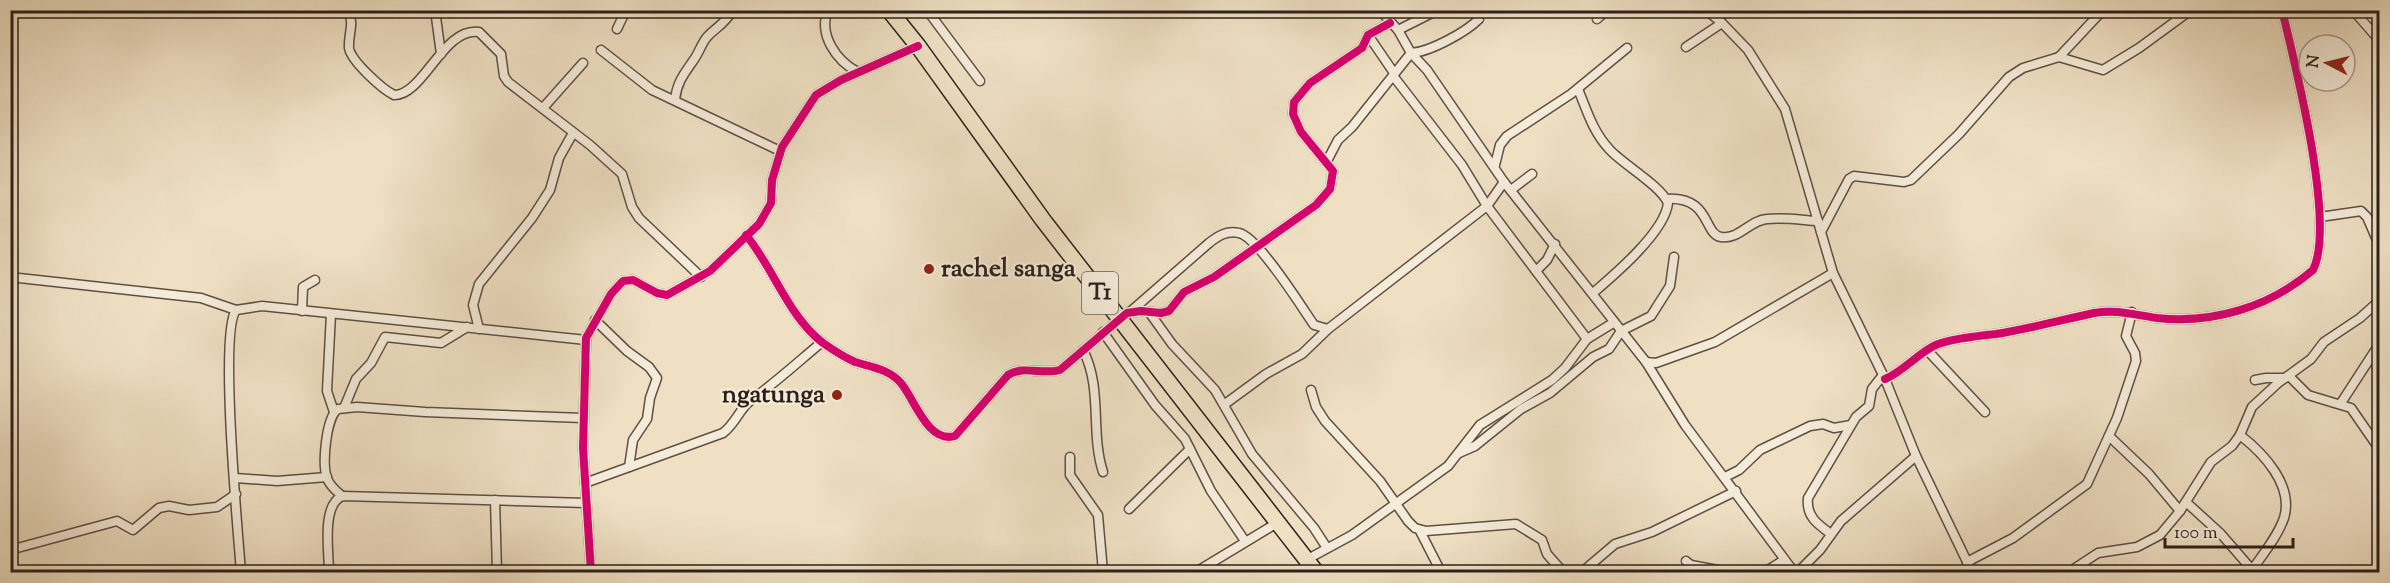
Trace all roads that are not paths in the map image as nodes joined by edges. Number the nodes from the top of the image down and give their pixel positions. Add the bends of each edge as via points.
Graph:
1 (348, 10) edge
2 (435, 10) edge
3 (626, 10) edge
4 (733, 10) edge
5 (828, 10) edge
6 (889, 10) edge
7 (927, 10) edge
8 (1380, 10) edge
9 (1438, 10) edge
10 (1607, 10) edge
11 (1706, 10) edge
12 (2103, 10) edge
13 (2191, 10) edge
14 (2282, 10) edge
15 (2353, 10) edge
16 (1479, 19) dead end
17 (1598, 20) dead end
18 (1390, 23) junction
19 (1722, 23) junction
20 (617, 28) dead end
21 (1398, 30) junction
22 (1368, 35) junction
23 (2379, 41) edge
24 (918, 46) junction
25 (1686, 47) dead end
26 (1627, 48) dead end
27 (601, 50) dead end
28 (1411, 52) junction
29 (441, 54) junction
30 (2059, 57) junction
31 (583, 63) dead end
32 (858, 72) junction
33 (1394, 75) junction
34 (980, 81) dead end
35 (1578, 89) junction
36 (675, 100) junction
37 (543, 108) junction
38 (573, 133) junction
39 (780, 152) junction
40 (1327, 160) junction
41 (1495, 165) junction
42 (1532, 174) dead end
43 (1504, 182) junction
44 (1511, 190) junction
45 (1666, 199) junction
46 (1487, 206) junction
47 (2320, 217) junction
48 (1818, 221) junction
49 (1821, 232) junction
50 (746, 236) junction
51 (1555, 244) junction
52 (1258, 246) junction
53 (2379, 247) edge
54 (1674, 257) dead end
55 (1536, 271) junction
56 (1833, 273) junction
57 (10, 277) edge
58 (701, 277) junction
59 (315, 280) dead end
60 (1593, 293) junction
61 (2379, 300) edge
62 (236, 310) junction
63 (303, 310) junction
64 (1149, 312) junction
65 (2132, 312) junction
66 (332, 314) junction
67 (1125, 315) junction
68 (2379, 318) edge
69 (595, 320) junction
70 (1613, 323) junction
71 (2379, 326) edge
72 (467, 327) junction
73 (479, 329) junction
74 (1328, 329) junction
75 (1621, 331) junction
76 (1103, 332) junction
77 (1587, 339) junction
78 (586, 340) junction
79 (822, 342) junction
80 (2379, 343) edge
81 (1083, 350) junction
82 (1927, 351) junction
83 (1646, 362) junction
84 (1884, 377) junction
85 (2287, 377) junction
86 (2255, 380) dead end
87 (1311, 390) dead end
88 (2341, 403) junction
89 (1225, 404) junction
90 (344, 408) junction
91 (334, 412) junction
92 (1985, 412) dead end
93 (583, 418) junction
94 (1851, 425) junction
95 (2240, 435) junction
96 (2109, 436) junction
97 (1190, 449) junction
98 (2379, 450) edge
99 (1459, 453) junction
100 (1916, 456) junction
101 (1070, 457) dead end
102 (629, 468) junction
103 (1102, 472) dead end
104 (327, 477) junction
105 (1725, 477) junction
106 (235, 478) junction
107 (585, 483) junction
108 (1736, 491) junction
109 (236, 495) junction
110 (342, 496) junction
111 (495, 500) junction
112 (1395, 502) junction
113 (2186, 502) junction
114 (586, 503) junction
115 (1129, 509) dead end
116 (2180, 511) junction
117 (1277, 523) junction
118 (1420, 531) junction
119 (1831, 534) junction
120 (1245, 541) junction
121 (1327, 548) junction
122 (10, 550) edge
123 (1784, 560) junction
124 (1686, 561) dead end
125 (1966, 562) junction
126 (1311, 566) edge
127 (2253, 571) edge
128 (1794, 572) edge
129 (240, 573) edge
130 (329, 573) edge
131 (497, 573) edge
132 (591, 573) edge
133 (1103, 573) edge
134 (1196, 573) edge
135 (1441, 573) edge
136 (1563, 573) edge
137 (1582, 573) edge
138 (1728, 573) edge
139 (1765, 573) edge
140 (1972, 573) edge
141 (2068, 573) edge

1 - 29 street via 353,27 352,55 378,84 394,95 408,92
2 - 29 street
3 - 20 street
4 - 36 street via 726,23 706,38 684,70
5 - 32 street via 825,28 832,45 841,60
6 - 24 highway, T1
7 - 34 street
8 - 18 street
9 - 21 street
10 - 17 street
11 - 19 street
12 - 30 street
13 - 30 street via 2103,70
14 - 47 street via 2315,172
15 - 23 street
16 - 28 street via 1463,33 1452,35 1431,49
18 - 21 street
18 - 22 street
19 - 25 street
19 - 48 street via 1748,50 1781,102
21 - 28 street
22 - 33 street
22 - 40 street via 1362,48 1310,83 1294,102 1293,114 1301,132
24 - 32 street
24 - 67 highway, T1 via 996,157
26 - 35 street
27 - 36 street via 648,87
28 - 33 street
28 - 41 street
29 - 37 street via 465,33 479,32 501,54 508,82
30 - 49 street via 2023,68 2009,78 1911,180 1854,176 1849,179
31 - 37 street
32 - 39 street via 810,101
33 - 40 street via 1338,140
33 - 46 street via 1462,165
35 - 41 street via 1507,136 1500,145
35 - 45 street via 1592,125 1605,144
36 - 39 street
37 - 38 street
38 - 58 street via 622,174 639,218
38 - 73 street via 559,158 550,190 479,284 474,305
39 - 50 street via 772,180 771,203 756,229
40 - 52 street via 1333,171 1328,192 1302,216
41 - 43 street
42 - 44 street
43 - 44 street
43 - 46 street
44 - 51 street
45 - 48 street via 1692,202 1718,237 1733,237 1767,219
45 - 60 street via 1666,212 1642,247
46 - 55 street
46 - 74 street
47 - 53 street via 2361,211
47 - 65 street via 2320,246 2313,270 2253,306 2203,319 2155,318
48 - 49 street
49 - 56 street
50 - 58 street
50 - 79 street via 766,261 787,300
51 - 55 street
51 - 60 street
52 - 64 street via 1214,277 1187,290 1169,311
52 - 67 street via 1239,233 1216,237
52 - 74 street via 1314,325
54 - 75 street via 1673,277 1664,298 1651,316
55 - 77 street
56 - 83 street via 1715,342 1656,363
56 - 84 street
57 - 62 street via 201,298
58 - 69 street via 665,295 633,280 623,280
59 - 63 street via 303,287
60 - 70 street
61 - 85 street
62 - 63 street via 262,306
62 - 106 street via 231,325 229,383
63 - 66 street
64 - 67 street
64 - 89 street
65 - 82 street via 2095,313 1948,341
65 - 96 street via 2126,336 2136,361
66 - 72 street
66 - 91 street via 327,391
67 - 76 street
67 - 117 highway, T1
68 - 71 street
69 - 78 street
69 - 102 street via 657,378 647,419 633,440
70 - 75 street
70 - 77 street
72 - 73 street
72 - 90 street via 441,343 386,337 366,371 356,379
73 - 78 street
74 - 89 street via 1302,354
75 - 83 street
75 - 99 street via 1609,349 1475,446
76 - 81 street
76 - 97 street
77 - 99 street via 1552,380 1480,425
78 - 93 street
79 - 81 street via 849,359 893,376 904,386 920,416 939,434 951,438 961,432 1008,375 1019,370 1060,370
79 - 102 street via 748,403 723,433
80 - 88 street
81 - 103 street via 1093,377 1096,446
82 - 84 street via 1902,371
82 - 92 street
83 - 105 street via 1685,425
84 - 94 street via 1872,389 1869,406
84 - 100 street
85 - 86 street
85 - 88 street via 2308,395
85 - 95 street via 2252,407
87 - 112 street via 1318,413
88 - 98 street via 2356,414
89 - 121 street via 1237,433
90 - 91 street
90 - 93 street
91 - 104 street via 329,423
93 - 107 street
94 - 105 street via 1810,426 1760,450
94 - 119 street via 1808,498 1810,516
95 - 113 street via 2211,462
95 - 127 street via 2271,465 2286,504 2281,526
96 - 116 street
96 - 125 street via 2093,476 2075,495 2013,538
97 - 115 street
97 - 120 street via 1211,491
99 - 112 street via 1448,466
100 - 119 street
100 - 125 street
101 - 133 street via 1070,475 1098,515
102 - 107 street
104 - 106 street via 278,481
104 - 110 street
105 - 108 street
106 - 109 street
107 - 114 street
108 - 123 street
108 - 137 street via 1652,532 1614,543
109 - 122 street via 217,507 159,508 133,530 117,521
109 - 129 street
110 - 111 street
110 - 130 street via 329,508
111 - 114 street
111 - 131 street
112 - 118 street
112 - 121 street via 1352,536
113 - 116 street
113 - 127 street
114 - 132 street
116 - 141 street via 2150,543 2098,553
117 - 120 street
117 - 126 highway, T1
118 - 135 street
118 - 136 street via 1518,525 1542,540 1547,554
119 - 128 street via 1820,550
120 - 134 street
121 - 126 street
123 - 128 street
123 - 139 street
124 - 138 street
125 - 140 street

